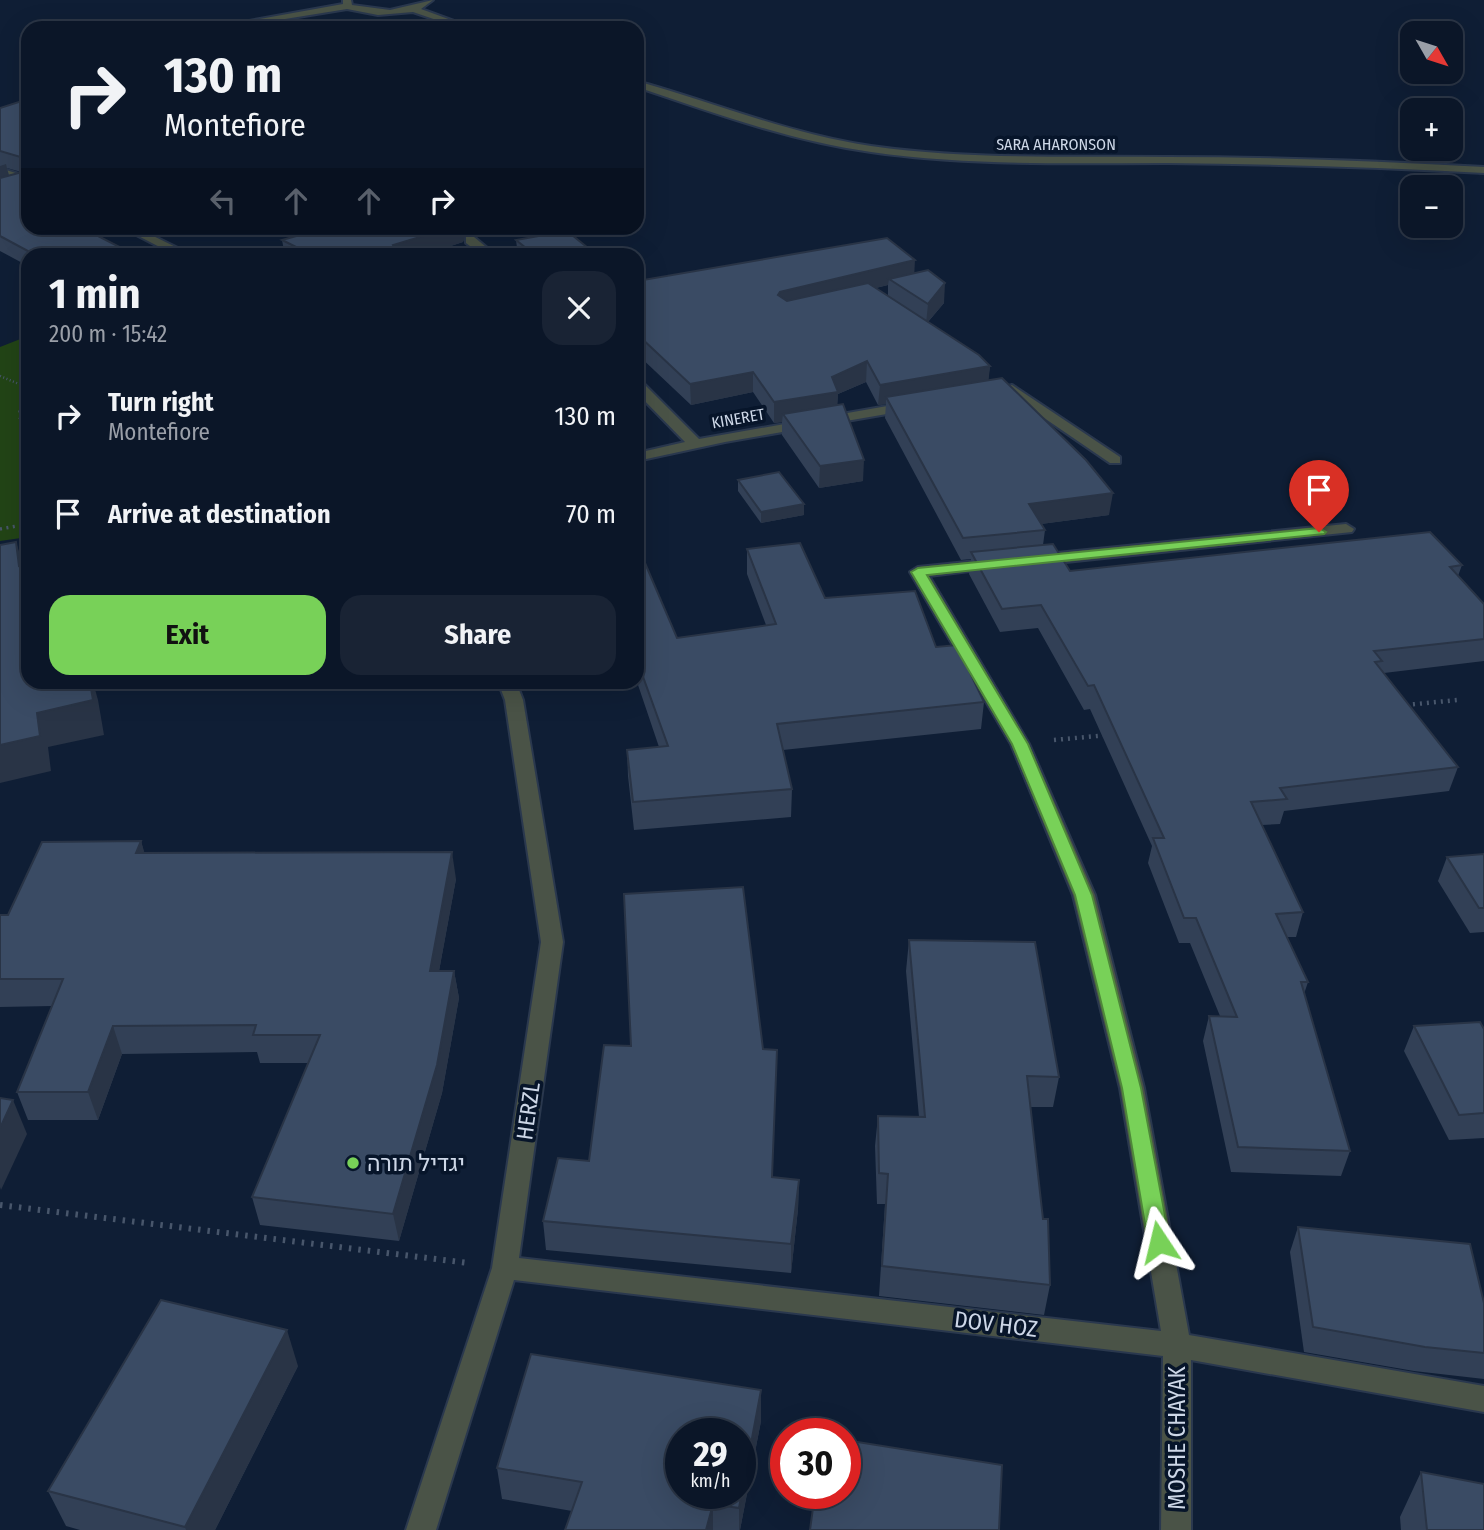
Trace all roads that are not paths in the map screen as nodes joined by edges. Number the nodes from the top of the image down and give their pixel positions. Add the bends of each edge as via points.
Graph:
1 (429, 0) edge
2 (348, 3) edge
3 (412, 9) junction
4 (252, 21) edge
5 (448, 21) edge
6 (644, 86) edge
7 (1484, 170) edge
8 (0, 172) edge
9 (21, 180) edge
10 (21, 184) edge
11 (9, 188) edge
12 (145, 235) edge
13 (470, 240) dead end
14 (174, 248) edge
15 (480, 248) edge
16 (990, 374) edge
17 (1012, 389) junction
18 (644, 392) edge
19 (971, 396) edge
20 (930, 403) edge
21 (695, 444) junction
22 (644, 455) edge
23 (1115, 460) dead end
24 (1346, 529) dead end
25 (510, 689) edge
26 (505, 1268) junction
27 (1177, 1345) junction
28 (1484, 1399) edge
29 (421, 1530) edge
30 (1176, 1530) edge

1 - 3 street
2 - 3 street via 377,12
2 - 4 street
3 - 5 street
6 - 7 street, SARA AHARONSON via 761,126 821,140 940,157 1321,161
8 - 9 street
10 - 11 street
12 - 14 street
13 - 15 street
16 - 17 street
17 - 19 street
17 - 23 street
18 - 21 street
20 - 21 street, KINERET
21 - 22 street, KINERET
24 - 27 street, MOSHE CHAYAK via 918,572 1020,744 1084,895 1132,1088
25 - 26 street, HERZL via 552,942
26 - 27 street, DOV HOZ
26 - 29 street, HERZL
27 - 28 street, DOV HOZ
27 - 30 street, MOSHE CHAYAK

